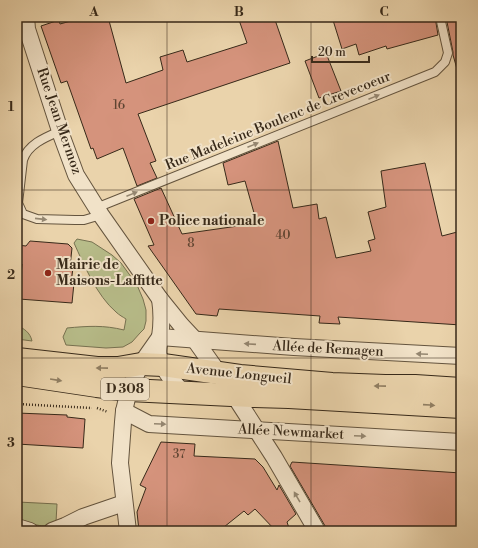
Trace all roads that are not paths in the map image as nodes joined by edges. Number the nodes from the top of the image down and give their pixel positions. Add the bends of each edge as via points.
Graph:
1 (26, 17) edge
2 (440, 17) edge
3 (60, 131) junction
4 (99, 212) junction
5 (160, 299) junction
6 (160, 337) junction
7 (195, 340) junction
8 (461, 356) edge
9 (17, 359) edge
10 (141, 364) junction
11 (163, 365) junction
12 (219, 373) junction
13 (17, 374) edge
14 (174, 389) junction
15 (461, 389) edge
16 (129, 390) junction
17 (234, 395) junction
18 (461, 407) edge
19 (123, 417) junction
20 (257, 430) junction
21 (461, 442) edge
22 (124, 503) junction
23 (17, 527) edge
24 (30, 531) edge
25 (52, 531) edge
26 (128, 531) edge
27 (317, 531) edge

1 - 3 street, Rue Jean Mermoz via 27,29
4 -> 2 lane, Rue Madeleine Boulenc de Crevecoeur via 435,72 445,62 448,53
3 - 4 street, Rue Jean Mermoz via 76,175
3 -> 4 lane, Rue Madeleine Boulenc de Crevecoeur via 38,142 25,154 18,203 22,214 37,219 84,220
4 - 5 street, Rue Jean Mermoz
5 - 6 street
5 - 7 street, Rue Jean Mermoz
6 - 7 street, Allée de Remagen
6 - 10 street
6 - 11 street via 158,355
8 -> 7 street, Allée de Remagen
7 - 12 street, Rue Jean Mermoz
10 -> 9 main road, Avenue Longueil / D 308 via 97,368
10 - 11 main road, Avenue Longueil / D 308
10 - 16 street
11 - 12 main road, Avenue Longueil / D 308
11 - 14 street
12 - 14 street via 214,380 209,381 184,379
15 -> 12 main road, Avenue Longueil / D 308 via 332,384
12 - 17 street, Rue Jean Mermoz
13 -> 16 main road, Avenue Longueil / D 308
14 - 16 main road, Avenue Longueil / D 308
14 - 17 main road, Avenue Longueil / D 308
16 - 19 street
17 -> 18 main road, Avenue Longueil / D 308
17 - 20 street, Rue Jean Mermoz
19 -> 20 street, Allée Newmarket via 149,424
19 - 22 street via 120,463
20 -> 21 street, Allée Newmarket
27 -> 20 street, Rue Jean Mermoz
22 - 25 street
22 - 26 street
23 - 24 street

